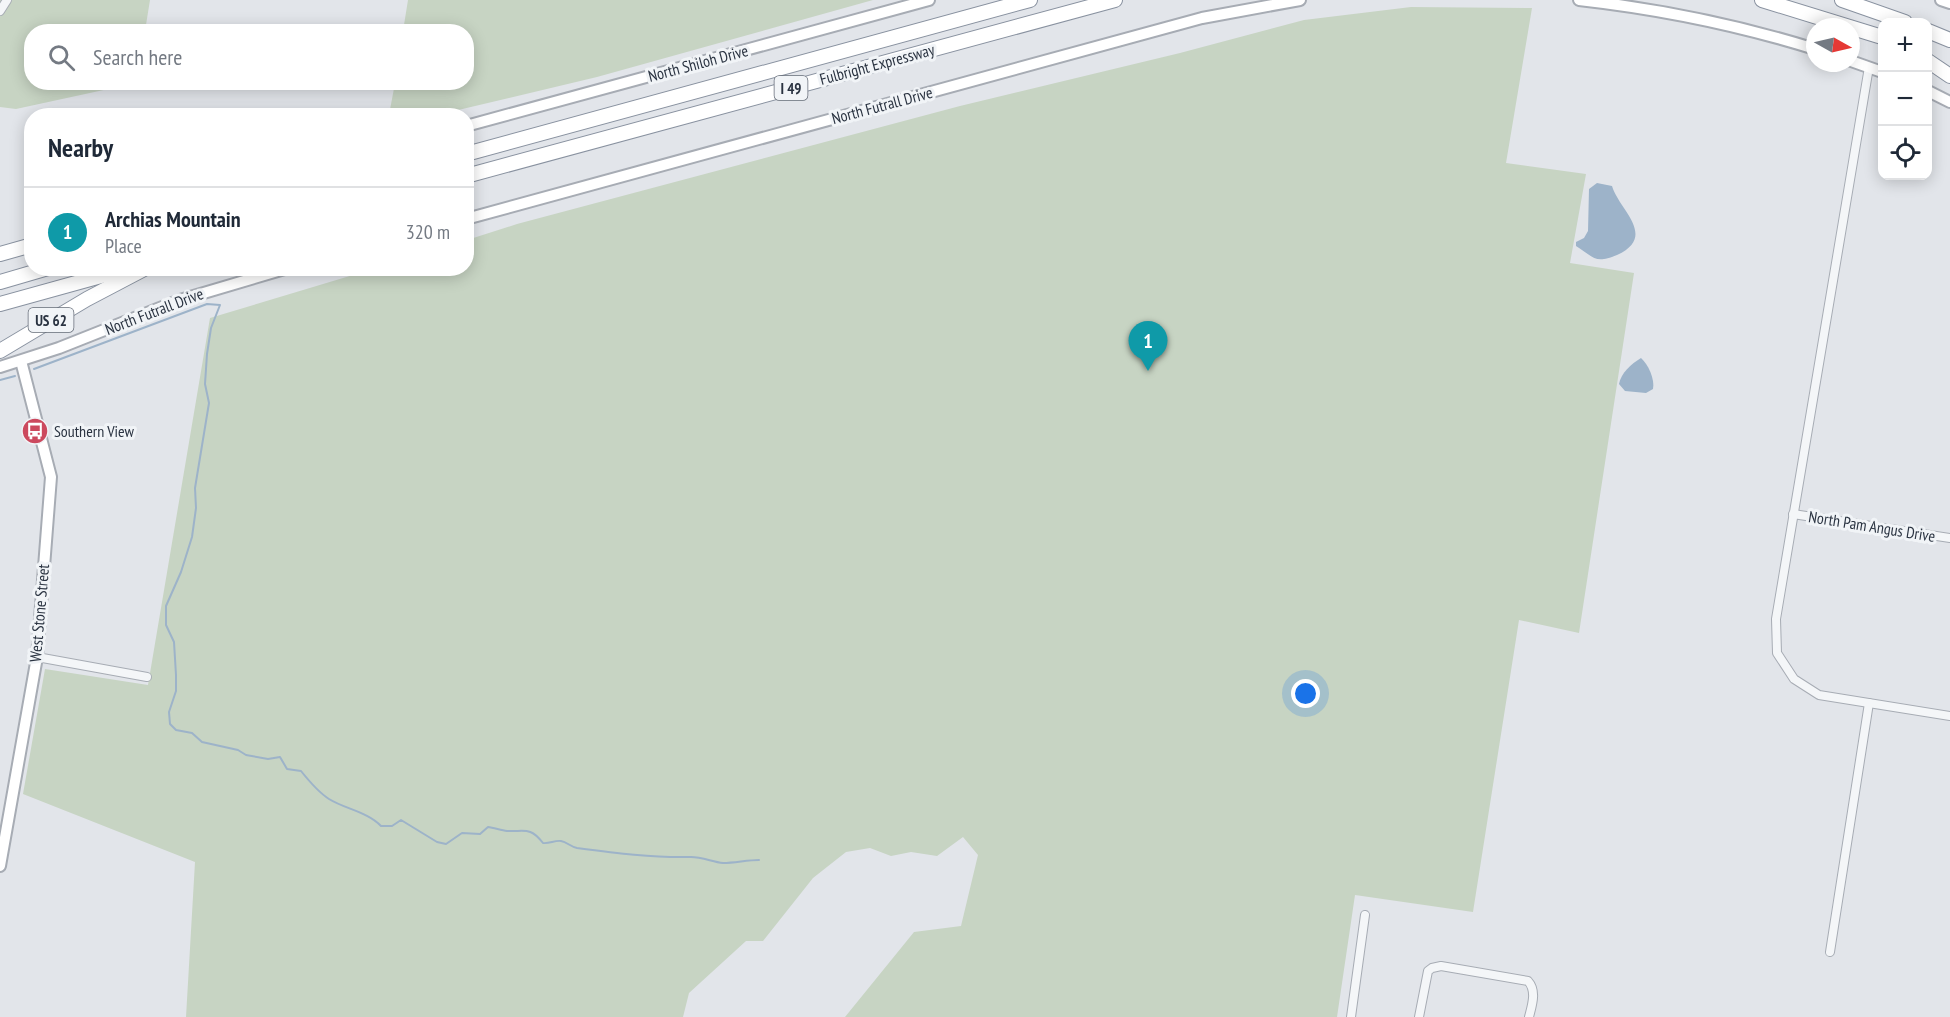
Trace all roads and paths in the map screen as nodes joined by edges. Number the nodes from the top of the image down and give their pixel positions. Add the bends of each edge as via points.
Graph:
1 (7, 0) edge
2 (930, 0) edge
3 (1030, 0) edge
4 (1115, 0) edge
5 (1300, 0) edge
6 (1579, 0) edge
7 (1762, 0) edge
8 (1842, 0) edge
9 (1941, 0) edge
10 (1950, 3) edge
11 (0, 11) edge
12 (1894, 18) edge
13 (1932, 33) edge
14 (1878, 36) edge
15 (1950, 40) edge
16 (1806, 46) edge
17 (1932, 58) edge
18 (1860, 64) edge
19 (1932, 64) edge
20 (1950, 66) edge
21 (1869, 67) junction
22 (1878, 70) edge
23 (1950, 76) edge
24 (1932, 93) edge
25 (1950, 102) edge
26 (474, 124) edge
27 (474, 152) edge
28 (474, 174) edge
29 (474, 217) edge
30 (24, 247) edge
31 (0, 254) edge
32 (24, 275) edge
33 (101, 276) edge
34 (131, 276) edge
35 (261, 276) edge
36 (0, 282) edge
37 (0, 304) edge
38 (0, 351) edge
39 (21, 361) junction
40 (0, 367) edge
41 (1793, 514) junction
42 (1950, 538) edge
43 (37, 657) junction
44 (147, 677) dead end
45 (1869, 703) junction
46 (1950, 716) edge
47 (0, 866) edge
48 (1365, 915) dead end
49 (1830, 952) dead end
50 (1351, 1017) edge
51 (1419, 1017) edge
52 (1529, 1017) edge

1 - 11 street
2 - 26 main road, North Shiloh Drive
3 - 27 highway, Fulbright Expressway / I 49
4 - 28 highway, Fulbright Expressway / I 49
5 - 29 main road, North Futrall Drive via 1193,20
6 - 16 main road via 1706,20
7 - 14 highway
8 - 12 highway
9 - 10 main road
13 - 15 highway
17 - 20 highway
18 - 21 main road
19 - 23 highway
21 - 22 main road
21 - 41 street
24 - 25 main road
30 - 31 highway
32 - 36 highway
33 - 37 highway
34 - 38 highway, US 62
35 - 39 main road, North Futrall Drive via 180,300
39 - 40 main road, North Futrall Drive
39 - 43 main road, West Stone Street via 51,477
41 - 42 street, North Pam Angus Drive
41 - 45 street via 1776,619 1777,654 1794,679 1819,695
43 - 44 street
43 - 47 main road, West Stone Street
45 - 46 street
45 - 49 street
48 - 50 street
51 - 52 street via 1428,971 1441,966 1528,981 1533,988

